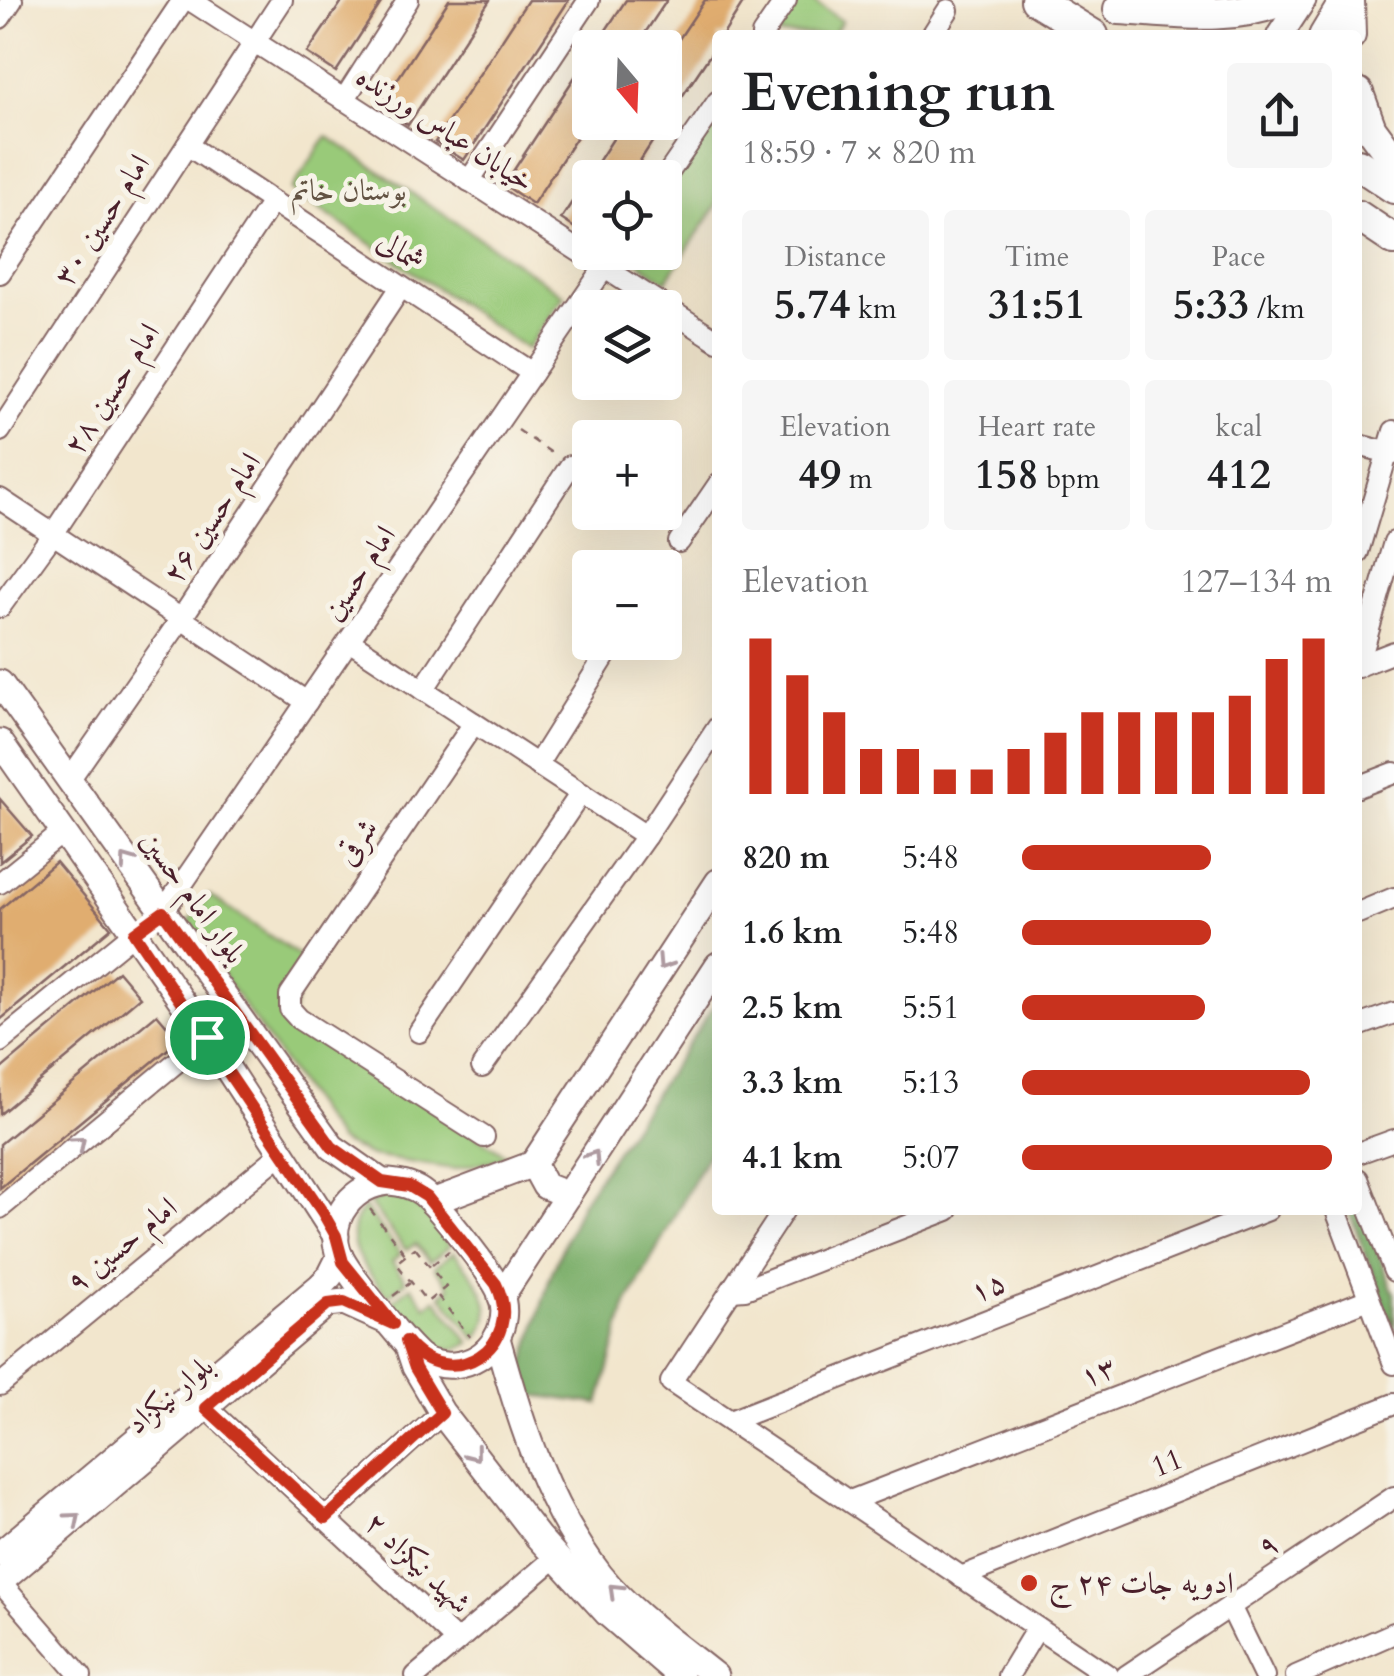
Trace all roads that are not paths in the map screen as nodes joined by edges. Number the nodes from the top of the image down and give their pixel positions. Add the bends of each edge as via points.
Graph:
1 (12, 0) edge
2 (186, 0) edge
3 (282, 0) edge
4 (408, 0) edge
5 (589, 0) edge
6 (786, 0) edge
7 (1036, 0) edge
8 (1282, 0) edge
9 (1303, 0) edge
10 (1346, 0) edge
11 (1112, 5) edge
12 (948, 10) dead end
13 (0, 18) edge
14 (765, 30) edge
15 (935, 30) edge
16 (1085, 30) edge
17 (1151, 30) edge
18 (1283, 30) edge
19 (1325, 30) edge
20 (1349, 30) edge
21 (255, 42) junction
22 (344, 100) junction
23 (1362, 104) edge
24 (712, 110) edge
25 (187, 146) junction
26 (677, 160) edge
27 (1394, 160) edge
28 (1362, 167) edge
29 (469, 180) junction
30 (1394, 188) edge
31 (272, 202) junction
32 (1362, 223) edge
33 (572, 239) edge
34 (1394, 240) edge
35 (602, 270) edge
36 (622, 270) edge
37 (0, 273) edge
38 (401, 287) junction
39 (712, 337) edge
40 (532, 373) junction
41 (0, 431) edge
42 (1394, 431) edge
43 (1362, 446) edge
44 (1391, 454) edge
45 (570, 466) road end
46 (712, 494) edge
47 (0, 500) edge
48 (52, 534) junction
49 (1362, 534) edge
50 (680, 542) dead end
51 (1394, 542) edge
52 (0, 607) edge
53 (181, 618) junction
54 (348, 641) junction
55 (1362, 652) edge
56 (1394, 652) edge
57 (603, 660) edge
58 (1362, 664) edge
59 (0, 683) edge
60 (424, 690) junction
61 (307, 702) junction
62 (474, 723) junction
63 (712, 737) edge
64 (2, 750) edge
65 (537, 764) junction
66 (1394, 773) edge
67 (69, 780) junction
68 (1362, 785) edge
69 (581, 793) junction
70 (63, 832) junction
71 (646, 836) junction
72 (0, 883) edge
73 (712, 891) edge
74 (1394, 898) edge
75 (1362, 910) edge
76 (163, 912) junction
77 (134, 933) junction
78 (712, 974) edge
79 (1394, 1013) edge
80 (1362, 1025) edge
81 (419, 1032) dead end
82 (207, 1037) junction
83 (0, 1042) edge
84 (482, 1067) dead end
85 (484, 1137) dead end
86 (1394, 1140) edge
87 (283, 1152) junction
88 (1362, 1152) edge
89 (533, 1164) junction
90 (382, 1182) junction
91 (1362, 1188) edge
92 (568, 1195) junction
93 (432, 1202) junction
94 (1, 1205) edge
95 (781, 1215) edge
96 (935, 1215) edge
97 (1255, 1215) edge
98 (1338, 1215) edge
99 (338, 1246) junction
100 (1393, 1268) edge
101 (732, 1290) junction
102 (502, 1297) junction
103 (1369, 1299) junction
104 (393, 1324) junction
105 (490, 1346) junction
106 (1394, 1364) edge
107 (0, 1385) edge
108 (1394, 1404) edge
109 (206, 1408) junction
110 (442, 1413) junction
111 (730, 1421) junction
112 (1394, 1496) edge
113 (850, 1502) junction
114 (326, 1518) junction
115 (0, 1554) edge
116 (556, 1557) junction
117 (962, 1577) junction
118 (0, 1582) edge
119 (1230, 1606) junction
120 (1037, 1628) junction
121 (1394, 1633) edge
122 (457, 1640) junction
123 (668, 1672) edge
124 (82, 1676) edge
125 (416, 1676) edge
126 (716, 1676) edge
127 (1008, 1676) edge
128 (1109, 1676) edge
129 (1126, 1676) edge
130 (1264, 1676) edge
131 (1296, 1676) edge

1 - 13 street
2 - 21 street, خیابان عباس ورزنده
2 - 37 street
3 - 21 street, امام حسین ۳۰
4 - 22 street
5 - 29 street
6 - 14 street
7 - 16 highway
8 - 11 highway via 1232,14
9 - 18 main road
10 - 19 main road
10 - 20 highway
11 - 17 highway
12 - 15 street
21 - 22 street, خیابان عباس ورزنده
21 - 25 street, امام حسین ۳۰
22 - 29 street, خیابان عباس ورزنده
23 - 27 highway
24 - 26 street
25 - 31 street, شمالی
25 - 41 street, امام حسین ۳۰
28 - 30 highway
29 - 33 street, خیابان عباس ورزنده
31 - 38 street, شمالی
31 - 48 street, امام حسین ۲۸
32 - 34 highway
35 - 40 street, امام حسین
36 - 39 street, خیابان عباس ورزنده
38 - 40 street, شمالی
38 - 53 street, امام حسین ۲۶
40 - 54 street, امام حسین
42 - 44 street
43 - 44 street
44 - 49 street
45 - 60 street
46 - 50 street
47 - 48 street
48 - 52 street, امام حسین ۲۸
48 - 53 street
51 - 55 street
53 - 61 street
53 - 67 street, امام حسین ۲۶
54 - 60 street
54 - 61 street, امام حسین
56 - 58 street
57 - 65 street
59 - 67 main road, بلوار امام حسین
60 - 62 street
61 - 76 street, امام حسین
62 - 65 street
62 - 85 street, شرقی via 290,996 290,1009
63 - 71 street
64 - 70 main road
65 - 69 street
66 - 68 street
76 -> 67 main road, بلوار امام حسین
69 - 71 street
69 - 81 street
70 - 72 street
70 - 77 main road
71 - 84 street
73 -> 89 main road
74 - 75 street
76 - 77 main road
76 - 90 main road, بلوار امام حسین via 332,1147
77 - 82 main road
77 - 83 street
92 -> 78 main road
79 - 80 street
82 - 87 main road
94 -> 82 street
86 - 88 street
87 - 99 main road
87 - 107 street, امام حسین ۹
89 - 92 main road via 545,1186
89 - 93 main road
90 - 93 main road, بلوار امام حسین via 409,1186
90 - 99 main road, بلوار نیکزاد via 357,1193 343,1209
91 - 100 street
92 - 102 main road
93 - 102 main road
95 - 101 street
96 - 101 street
97 - 111 street, ۱۵
98 - 103 street
99 - 104 main road
99 - 115 main road, بلوار نیکزاد via 330,1276 320,1286
101 - 111 street via 671,1382
102 - 105 main road via 503,1318
103 - 106 street
103 - 113 street, ۱۳
104 - 105 main road via 418,1355 444,1365 464,1363
104 - 109 main road, بلوار نیکزاد via 344,1302 328,1304
104 - 110 main road
126 -> 105 main road via 601,1576 554,1502
108 - 117 street, 11
109 - 114 street, شهید نیکزاد ۲
118 -> 109 main road, بلوار نیکزاد
110 - 114 street
110 -> 116 main road
111 - 113 street
112 - 119 street, ۹
113 - 117 street
114 - 122 street, شهید نیکزاد ۲
116 - 122 street
116 - 123 main road
117 - 120 street
118 - 124 street
119 - 129 street, ۹
119 - 130 street
120 - 127 street
120 - 128 street
121 - 131 street
122 - 125 street

